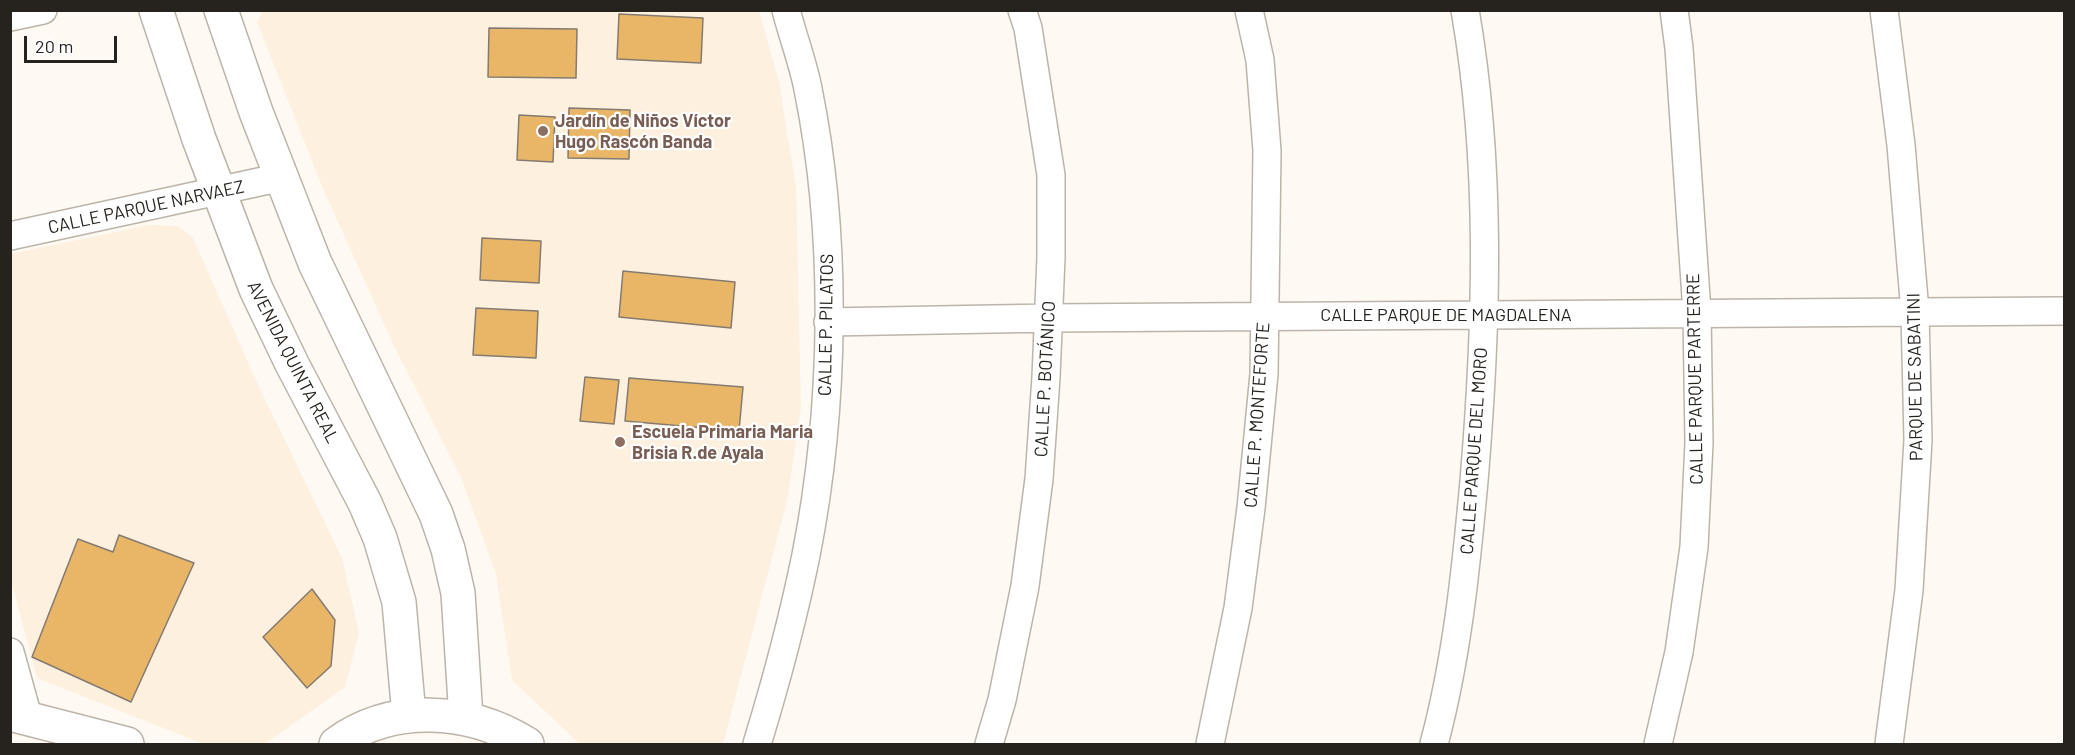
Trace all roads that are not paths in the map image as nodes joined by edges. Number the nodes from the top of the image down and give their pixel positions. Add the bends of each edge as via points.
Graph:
1 (43, 10) edge
2 (156, 10) edge
3 (221, 10) edge
4 (786, 10) edge
5 (1022, 10) edge
6 (1248, 10) edge
7 (1465, 10) edge
8 (1674, 10) edge
9 (1884, 10) edge
10 (10, 17) edge
11 (282, 177) junction
12 (218, 191) junction
13 (10, 236) edge
14 (2064, 311) edge
15 (1697, 312) junction
16 (1915, 312) junction
17 (1483, 315) junction
18 (1265, 316) junction
19 (1049, 318) junction
20 (828, 322) junction
21 (10, 652) edge
22 (19, 716) edge
23 (409, 716) junction
24 (466, 718) junction
25 (127, 744) edge
26 (336, 744) edge
27 (527, 744) edge
28 (757, 744) edge
29 (989, 744) edge
30 (1210, 744) edge
31 (1434, 744) edge
32 (1658, 744) edge
33 (1889, 744) edge

1 - 10 street
2 - 12 main road, AVENIDA QUINTA REAL
3 - 11 main road
4 - 20 street, CALLE P. PILATOS via 808,87 817,142 829,269
5 - 19 street, CALLE P. BOTÁNICO via 1051,175
6 - 18 street, CALLE P. MONTEFORTE via 1260,60 1267,151
7 - 17 street, CALLE PARQUE DEL MORO via 1481,158
8 - 15 street, CALLE PARQUE PARTERRE
9 - 16 street, PARQUE DE SABATINI via 1901,145
11 - 12 street, CALLE PARQUE NARVAEZ
11 - 24 main road via 315,263 418,474 448,549 458,593
12 - 13 street, CALLE PARQUE NARVAEZ
12 - 23 main road, AVENIDA QUINTA REAL via 256,289 380,538 399,602
14 - 16 street, CALLE PARQUE DE MAGDALENA
15 - 16 street, CALLE PARQUE DE MAGDALENA
15 - 17 street, CALLE PARQUE DE MAGDALENA
15 - 32 street, CALLE PARQUE PARTERRE via 1699,443 1694,547 1679,652
16 - 33 street, PARQUE DE SABATINI via 1918,440 1909,590
17 - 18 street, CALLE PARQUE DE MAGDALENA
17 - 31 street, CALLE PARQUE DEL MORO via 1466,575
18 - 19 street, CALLE PARQUE DE MAGDALENA
18 - 30 street, CALLE P. MONTEFORTE via 1264,374 1238,608
19 - 20 street, CALLE PARQUE DE MAGDALENA
19 - 29 street, CALLE P. BOTÁNICO via 1039,479 1025,586
20 - 28 street, CALLE P. PILATOS via 820,463 806,554 781,664
21 - 22 street
22 - 25 main road
23 - 24 main road
23 - 26 main road via 363,729
24 - 27 main road

